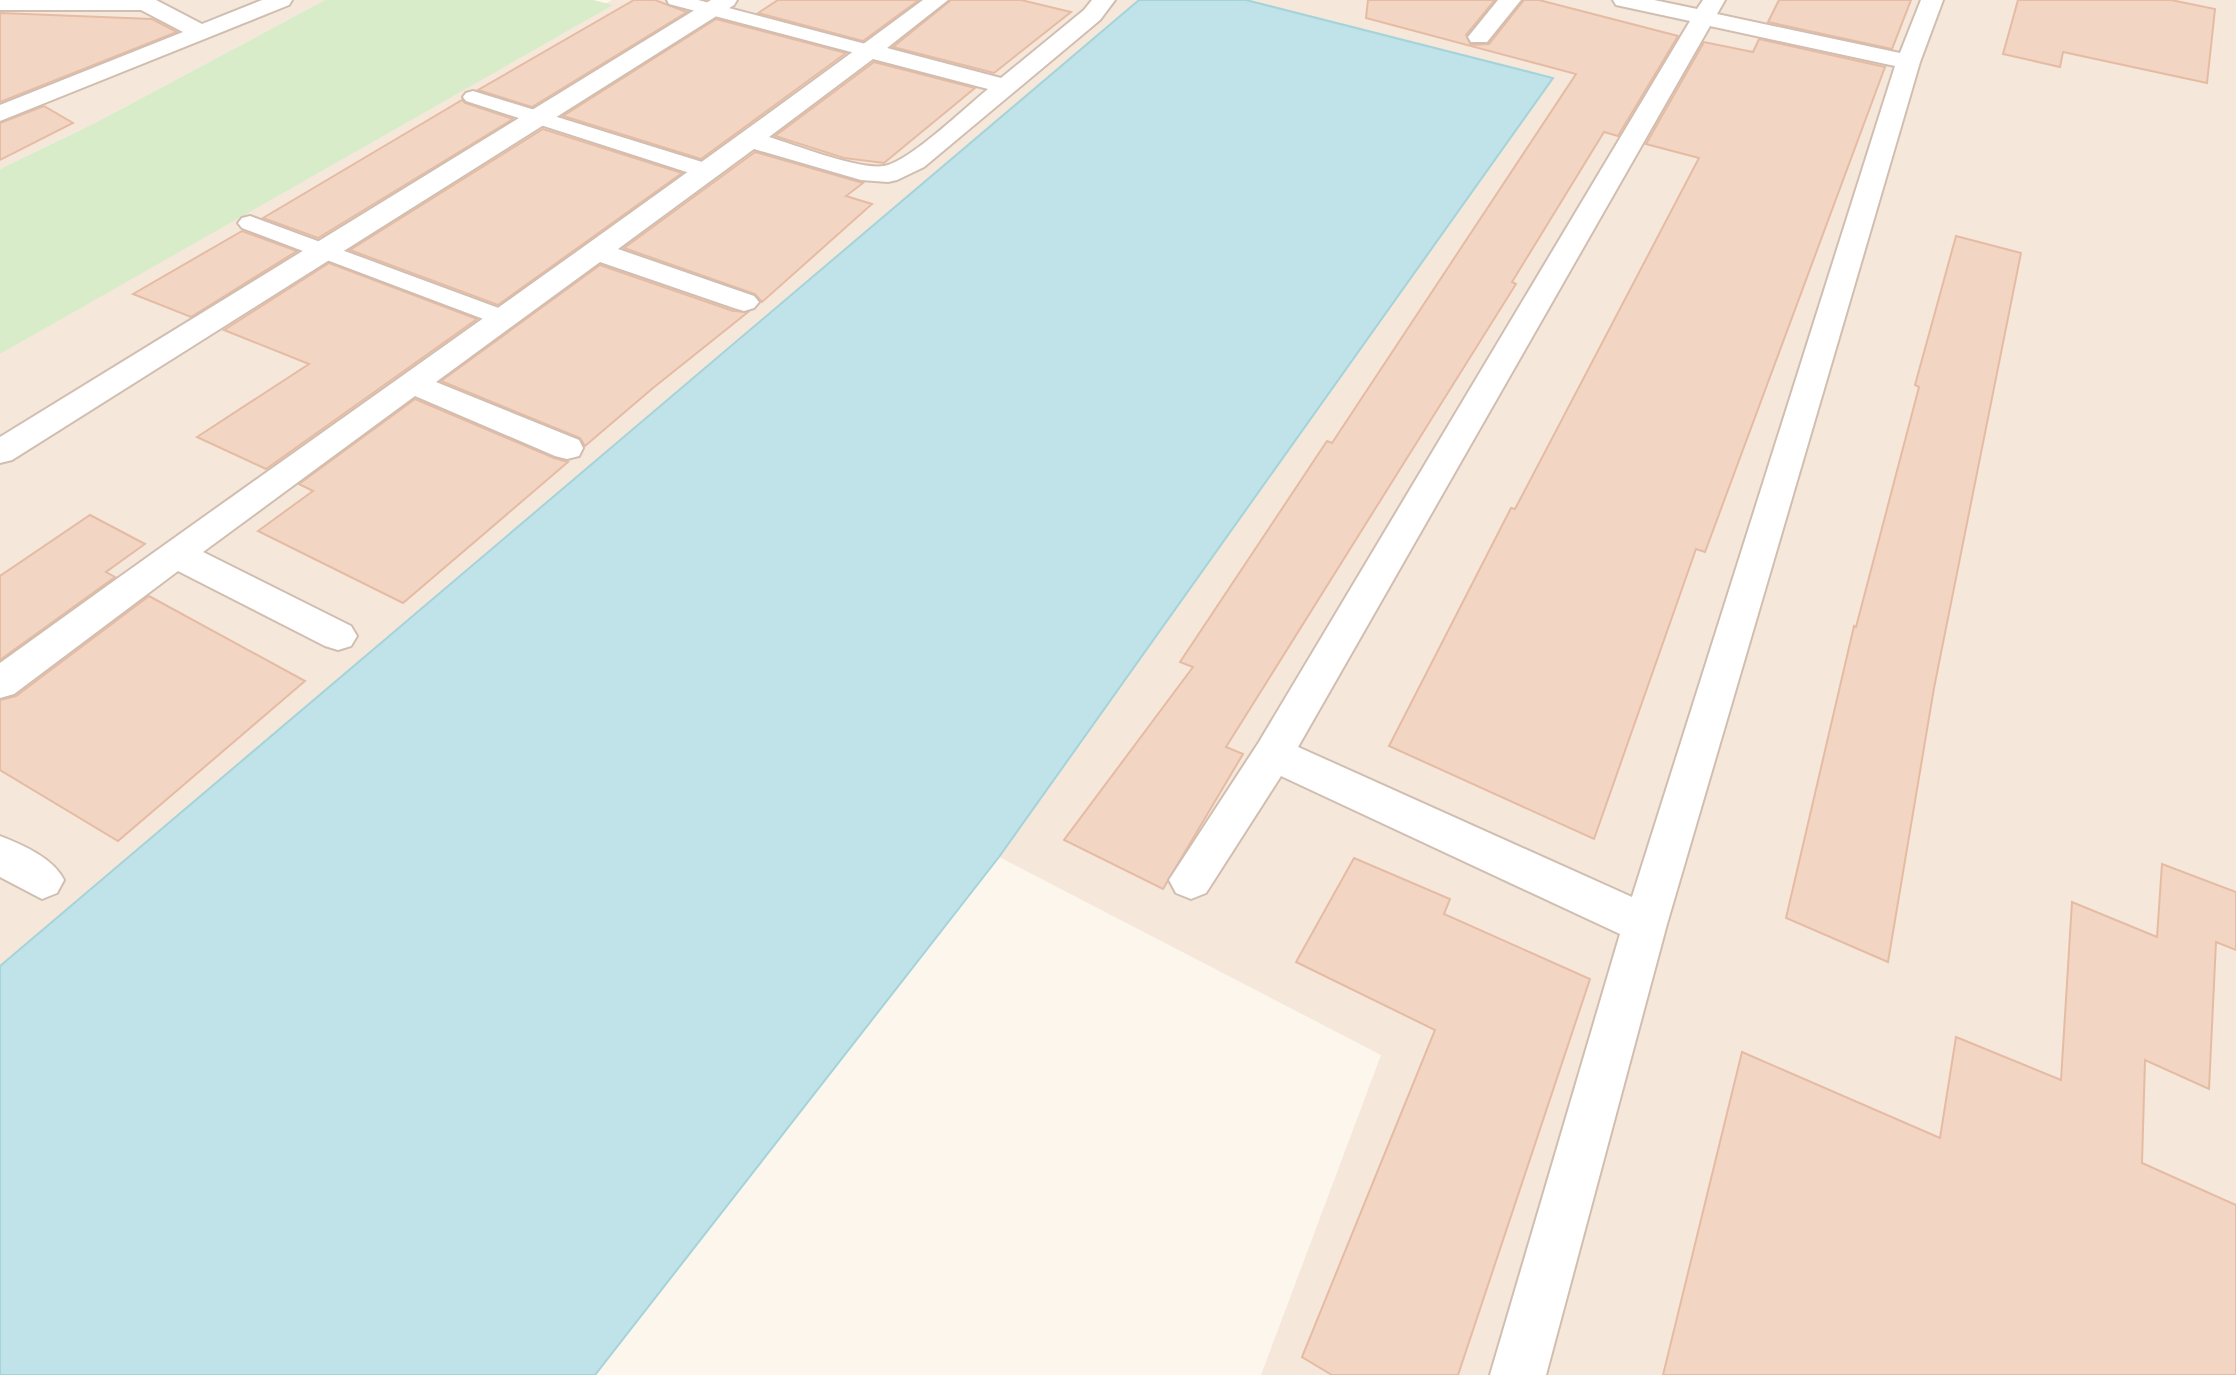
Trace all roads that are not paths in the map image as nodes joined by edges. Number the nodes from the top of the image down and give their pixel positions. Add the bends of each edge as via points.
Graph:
1 (281, 0) edge
2 (676, 0) edge
3 (937, 0) edge
4 (1102, 0) edge
5 (1510, 0) edge
6 (1624, 0) edge
7 (1932, 0) edge
8 (0, 3) edge
9 (719, 5) edge
10 (1709, 9) edge
11 (203, 33) junction
12 (1479, 37) dead end
13 (870, 51) junction
14 (1908, 62) junction
15 (1006, 87) junction
16 (473, 97) dead end
17 (0, 114) edge
18 (537, 118) junction
19 (748, 139) junction
20 (707, 171) junction
21 (250, 223) dead end
22 (323, 250) junction
23 (597, 251) junction
24 (744, 302) dead end
25 (503, 317) junction
26 (411, 383) junction
27 (567, 448) dead end
28 (0, 452) edge
29 (174, 553) junction
30 (338, 636) dead end
31 (0, 682) edge
32 (1272, 754) junction
33 (0, 855) edge
34 (42, 880) dead end
35 (1191, 880) dead end
36 (1645, 924) junction
37 (1518, 1375) edge

1 - 11 street
2 - 9 lane
3 - 13 street
4 - 15 street via 1092,15
5 - 12 street
6 - 10 street
7 - 14 street
8 - 11 street via 145,3
9 - 13 lane
9 - 18 street
10 - 14 street
10 - 32 street
11 - 17 street
13 - 15 street
13 - 19 street
14 - 36 street
15 - 19 street via 915,162 888,174 861,172
16 - 18 lane
18 - 20 lane
18 - 22 street
19 - 20 street
20 - 23 street
21 - 22 lane
22 - 25 lane
22 - 28 street
23 - 24 street
23 - 25 street
25 - 26 street
26 - 27 street
26 - 29 street
29 - 30 street
29 - 31 street
32 - 35 street
32 - 36 street
33 - 34 street
36 - 37 street

